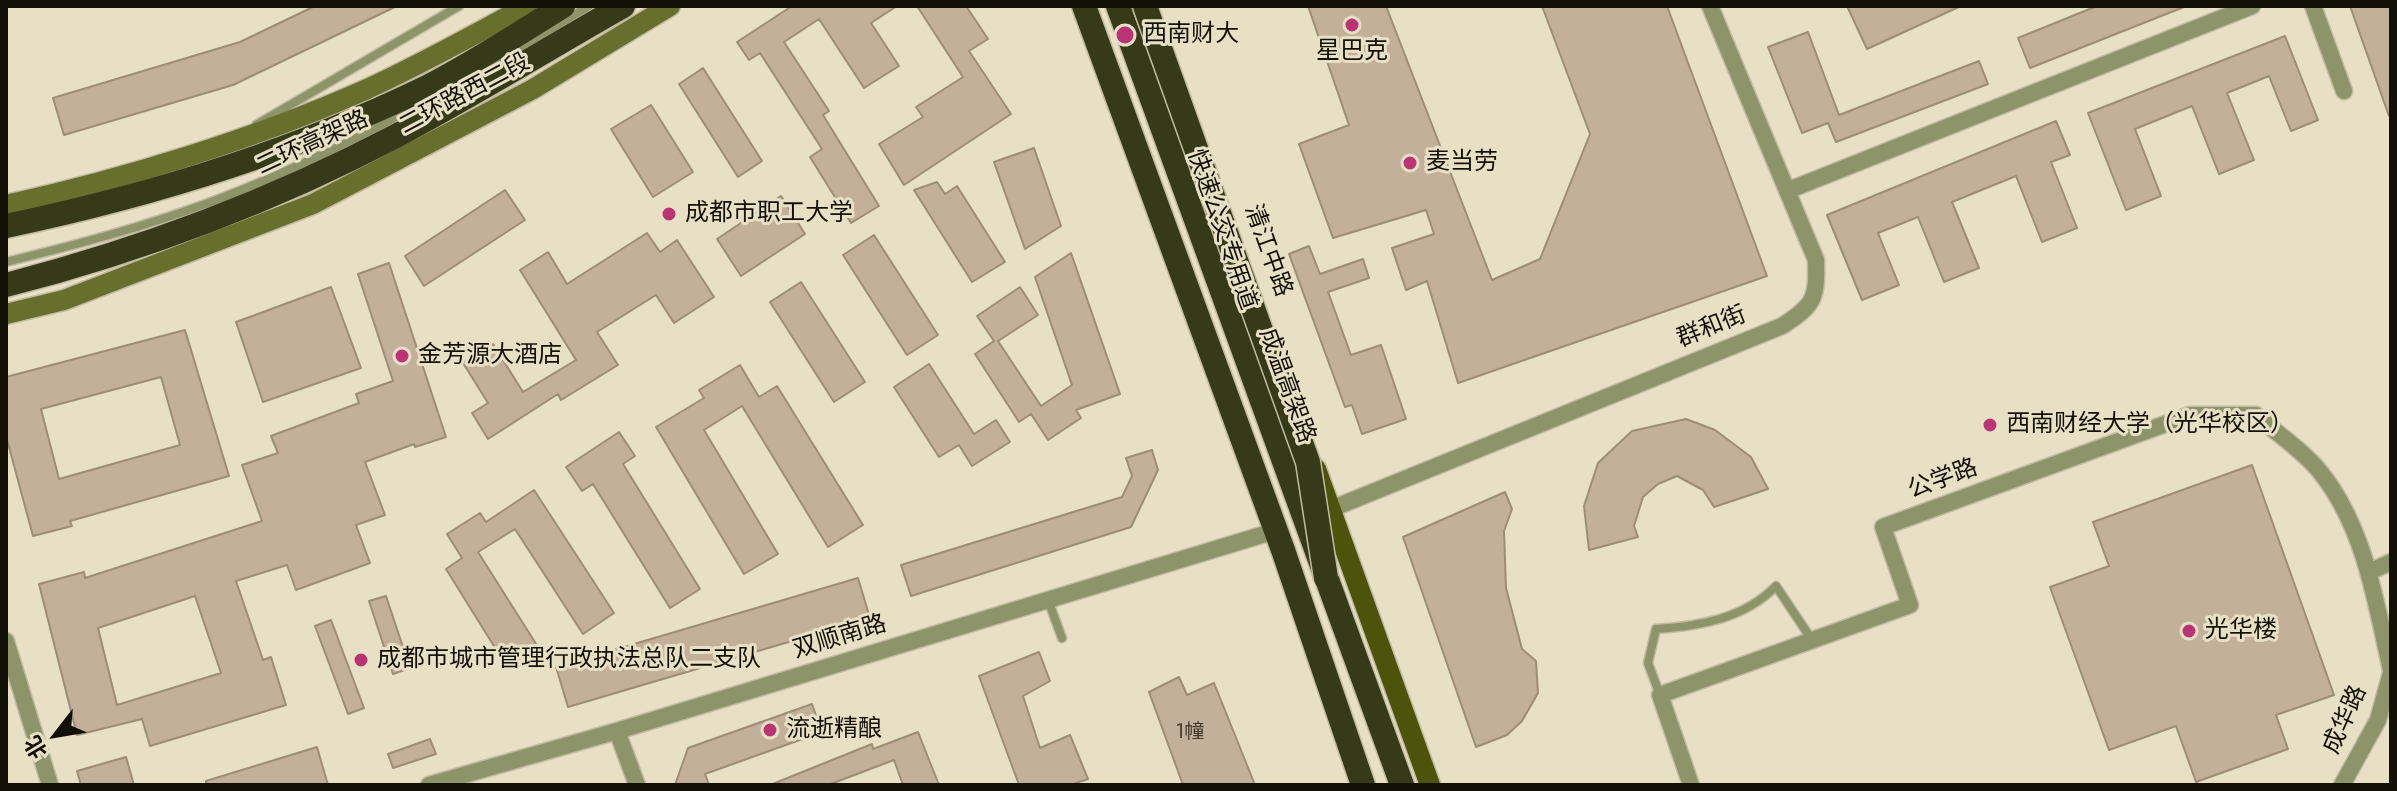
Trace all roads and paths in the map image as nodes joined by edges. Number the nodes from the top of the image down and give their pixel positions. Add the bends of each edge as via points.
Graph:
1 (459, 6) edge
2 (527, 6) edge
3 (563, 6) edge
4 (589, 6) edge
5 (623, 6) edge
6 (670, 6) edge
7 (1077, 6) edge
8 (1084, 6) edge
9 (1120, 6) edge
10 (1145, 6) edge
11 (1152, 6) edge
12 (1710, 6) edge
13 (2252, 6) edge
14 (2313, 6) edge
15 (2344, 91) dead end
16 (225, 142) junction
17 (1789, 190) junction
18 (6, 205) edge
19 (6, 226) edge
20 (6, 262) edge
21 (6, 285) edge
22 (6, 314) edge
23 (1331, 509) junction
24 (1265, 534) junction
25 (2391, 562) edge
26 (2369, 572) junction
27 (1326, 578) junction
28 (1048, 599) junction
29 (1062, 638) dead end
30 (1812, 640) junction
31 (6, 641) edge
32 (2391, 672) edge
33 (1660, 695) junction
34 (617, 731) junction
35 (50, 785) edge
36 (429, 785) edge
37 (637, 785) edge
38 (1353, 785) edge
39 (1363, 785) edge
40 (1393, 785) edge
41 (1402, 785) edge
42 (1430, 785) edge
43 (1691, 785) edge
44 (2342, 785) edge

1 - 16 lane
2 - 16 main road, 二环路西二段 via 365,90
3 - 19 highway, 二环高架路 via 427,86 297,144
4 - 20 lane via 465,81 309,161 115,235
5 - 21 highway, 二环高架路 via 396,136 287,188 133,250
6 - 22 main road, 二环路西二段 via 533,89 313,204 64,300
7 - 24 main road
8 - 39 highway
9 - 27 highway, 成温高架路, bridge
9 - 40 lane, 快速公交专用道
10 - 27 highway, bridge via 1308,462
11 - 23 main road, 清江中路
12 - 17 street, 群和街
13 - 17 street
14 - 15 street
16 - 18 main road, 二环路西二段
17 - 23 street, 群和街 via 1816,260 1817,288 1805,311 1782,326
23 - 42 main road, 清江中路
24 - 28 street, 双顺南路
24 - 38 main road
25 - 26 street
26 - 30 street, 公学路 via 2321,472 2256,415 2190,415 1883,527 1910,605
26 - 32 street, 成华路
27 - 41 highway, 成温高架路
28 - 29 lane
28 - 34 street, 双顺南路
30 - 33 street, 公学路
30 - 33 lane via 1776,586 1714,622 1656,629 1648,663
31 - 35 street
32 - 44 street, 成华路 via 2378,720
33 - 43 street
34 - 36 street, 双顺南路
34 - 37 street

